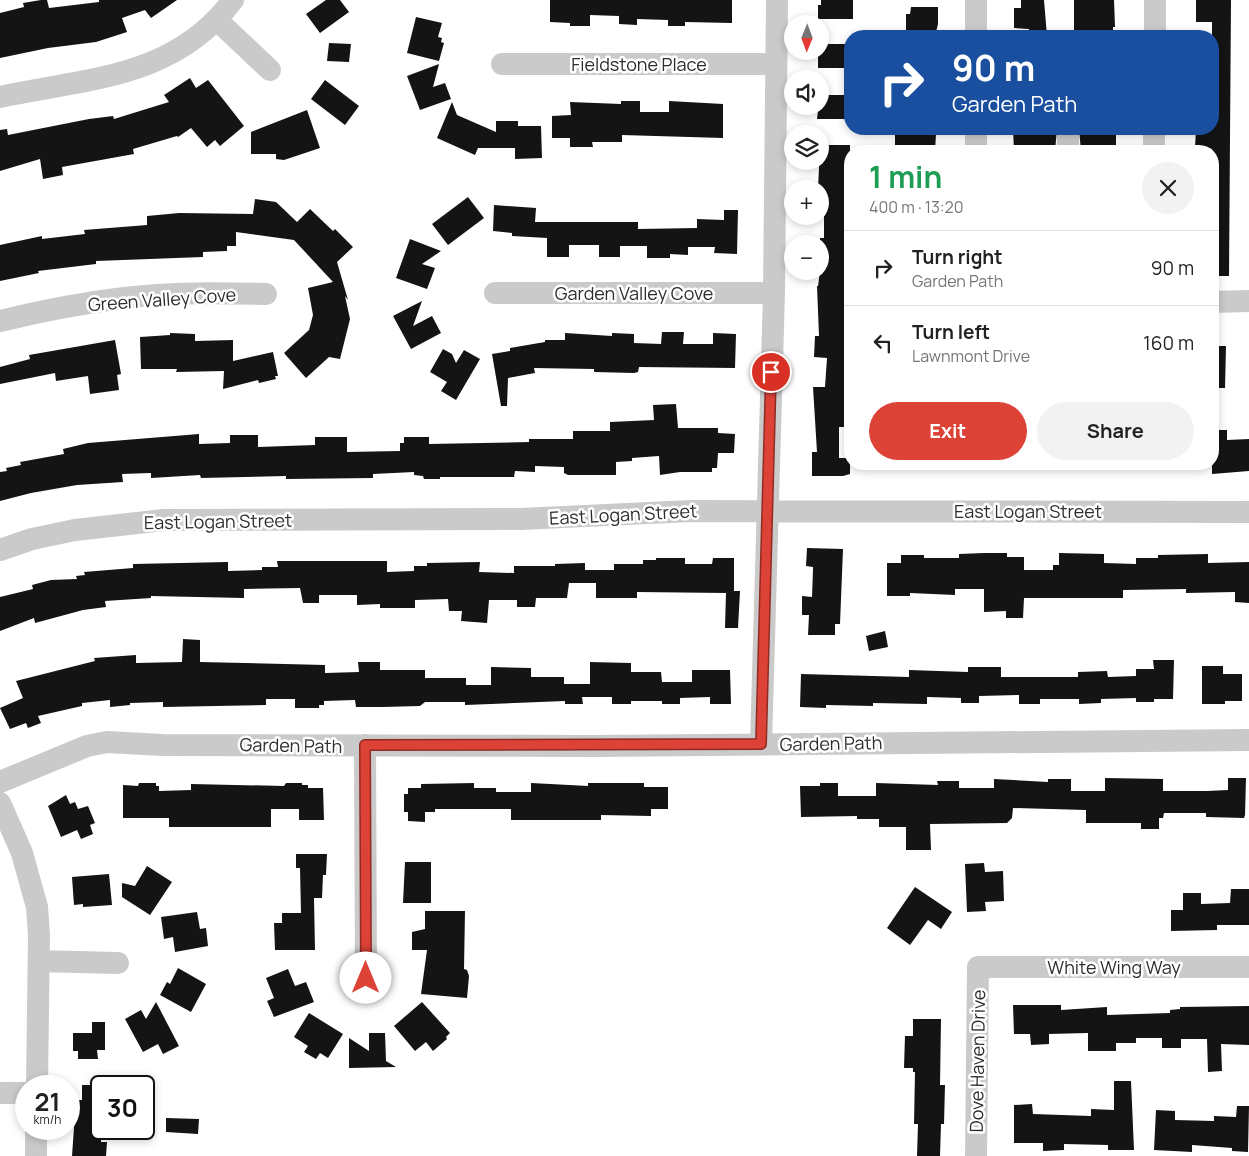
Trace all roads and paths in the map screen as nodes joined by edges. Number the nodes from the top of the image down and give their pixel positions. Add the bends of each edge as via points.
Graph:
1 (233, 0) edge
2 (777, 0) edge
3 (976, 0) edge
4 (1155, 0) edge
5 (217, 20) junction
6 (976, 30) edge
7 (1155, 30) edge
8 (502, 64) dead end
9 (776, 64) junction
10 (270, 70) dead end
11 (0, 97) edge
12 (495, 293) dead end
13 (774, 293) junction
14 (266, 294) dead end
15 (1249, 301) edge
16 (1219, 302) edge
17 (0, 321) edge
18 (768, 510) junction
19 (1249, 512) edge
20 (0, 550) edge
21 (1249, 740) edge
22 (761, 744) junction
23 (365, 745) junction
24 (0, 782) edge
25 (0, 803) edge
26 (38, 961) junction
27 (118, 962) dead end
28 (978, 967) joint
29 (1249, 967) edge
30 (366, 978) dead end
31 (37, 1075) edge
32 (0, 1092) edge
33 (15, 1093) edge
34 (36, 1140) edge
35 (36, 1156) edge
36 (976, 1156) edge

1 - 5 street
2 - 9 street
3 - 6 street
4 - 7 street
5 - 10 street
5 - 11 street via 192,40 142,68
8 - 9 street, Fieldstone Place
9 - 13 street
12 - 13 street, Garden Valley Cove
13 - 18 street
14 - 17 street, Green Valley Cove via 195,293 125,298 52,308
15 - 16 street
18 - 19 street, East Logan Street
18 - 20 street, East Logan Street via 521,519 164,520 76,530
18 - 22 street
21 - 22 street, Garden Path
22 - 23 street, Garden Path
23 - 24 street, Garden Path via 107,742 87,746
23 - 30 street
25 - 26 street via 31,880 37,907
26 - 27 street
26 - 31 street
28 - 29 street, White Wing Way
28 - 36 street, Dove Haven Drive
32 - 33 street
34 - 35 street

